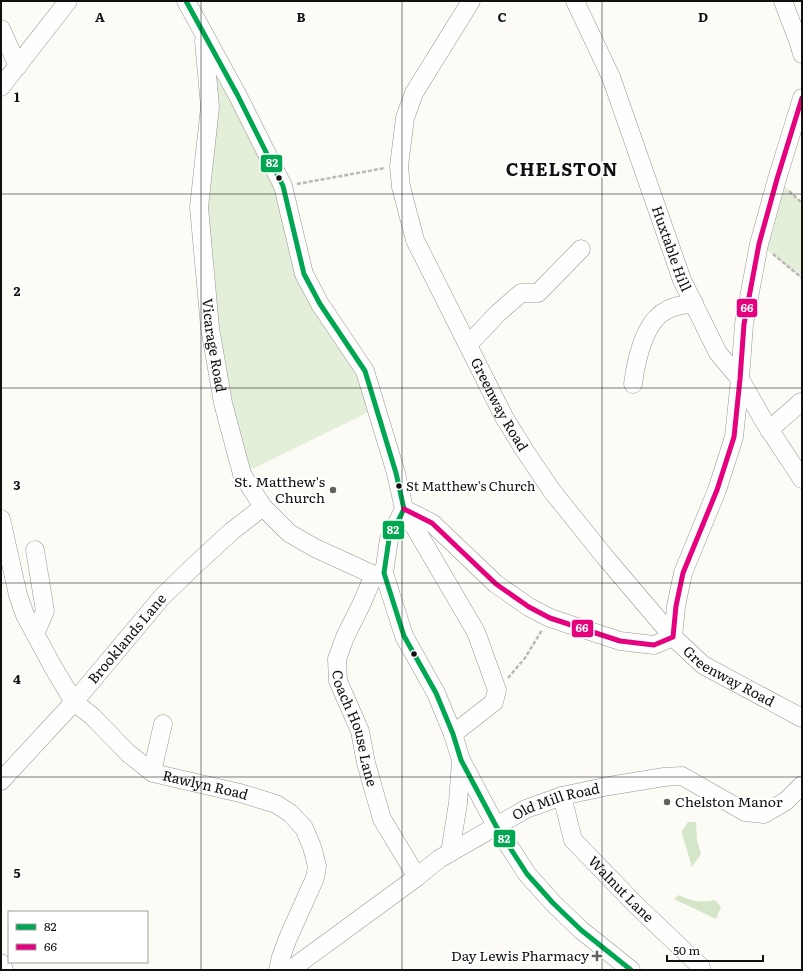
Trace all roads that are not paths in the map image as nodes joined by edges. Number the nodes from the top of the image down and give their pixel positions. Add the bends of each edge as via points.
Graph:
1 (68, 1) edge
2 (186, 1) edge
3 (472, 1) edge
4 (575, 1) edge
5 (783, 1) edge
6 (1, 29) edge
7 (203, 34) junction
8 (802, 54) edge
9 (18, 66) junction
10 (1, 86) edge
11 (802, 98) edge
12 (581, 249) dead end
13 (694, 303) junction
14 (468, 345) junction
15 (740, 379) junction
16 (633, 384) dead end
17 (801, 402) edge
18 (769, 430) junction
19 (802, 479) edge
20 (263, 507) junction
21 (404, 509) junction
22 (1, 519) edge
23 (35, 550) dead end
24 (379, 574) junction
25 (36, 634) junction
26 (673, 637) junction
27 (74, 702) junction
28 (802, 718) edge
29 (163, 724) dead end
30 (453, 734) junction
31 (461, 760) junction
32 (152, 772) junction
33 (1, 781) edge
34 (802, 785) edge
35 (562, 796) junction
36 (496, 826) junction
37 (450, 853) junction
38 (417, 877) junction
39 (1, 963) edge
40 (4, 970) edge
41 (278, 970) edge
42 (290, 970) edge
43 (631, 970) edge
44 (701, 970) edge

1 - 9 street
2 - 7 street
3 - 14 street, Greenway Road via 414,93 405,118 399,166 401,187 415,240
4 - 13 street, Huxtable Hill via 611,77 682,280
5 - 8 street
6 - 9 street
7 - 20 street, Vicarage Road via 210,107 199,207 210,328 223,403 242,474
7 - 21 street via 238,96 283,186 304,274 320,304 365,371 396,473
9 - 10 street
11 - 15 street via 776,179 759,244 744,324
12 - 14 street via 538,293 521,293 493,317
13 - 15 street, Huxtable Hill via 718,352
13 - 16 street via 668,308 651,324 635,367
14 - 26 street, Greenway Road via 504,416 552,491
15 - 18 street, Huxtable Hill
15 - 26 street via 734,437 717,490 683,573
17 - 18 street
18 - 19 street, Huxtable Hill
20 - 24 street, Vicarage Road via 289,533 315,548
20 - 27 street, Brooklands Lane via 232,531 162,597
21 - 24 street via 389,539
21 - 26 street via 432,523 496,584 550,618 620,641 654,645
21 - 30 street via 476,632 497,690 494,702
22 - 25 street, Rawlyn Road via 18,595
23 - 25 street via 45,611
24 - 30 street via 404,636 436,693
24 - 38 street, Coach House Lane via 345,637 337,659 338,682 360,731 382,819
25 - 27 street, Rawlyn Road
26 - 28 street, Greenway Road via 703,665
27 - 32 street, Rawlyn Road
27 - 33 street, Brooklands Lane
29 - 32 street
30 - 31 street
31 - 36 street
31 - 37 street via 458,803
32 - 41 street, Rawlyn Road via 276,804 290,813 304,828 317,866 315,878 288,938
34 - 35 street, Old Mill Road via 786,801 764,814 745,812 682,776 609,786
35 - 36 street, Old Mill Road via 526,809
35 - 44 street, Walnut Lane via 572,840 701,967
36 - 37 street, Old Mill Road
36 - 43 street via 527,874 553,903 581,930
37 - 38 street, Old Mill Road
38 - 42 street, Old Mill Road
39 - 40 street

